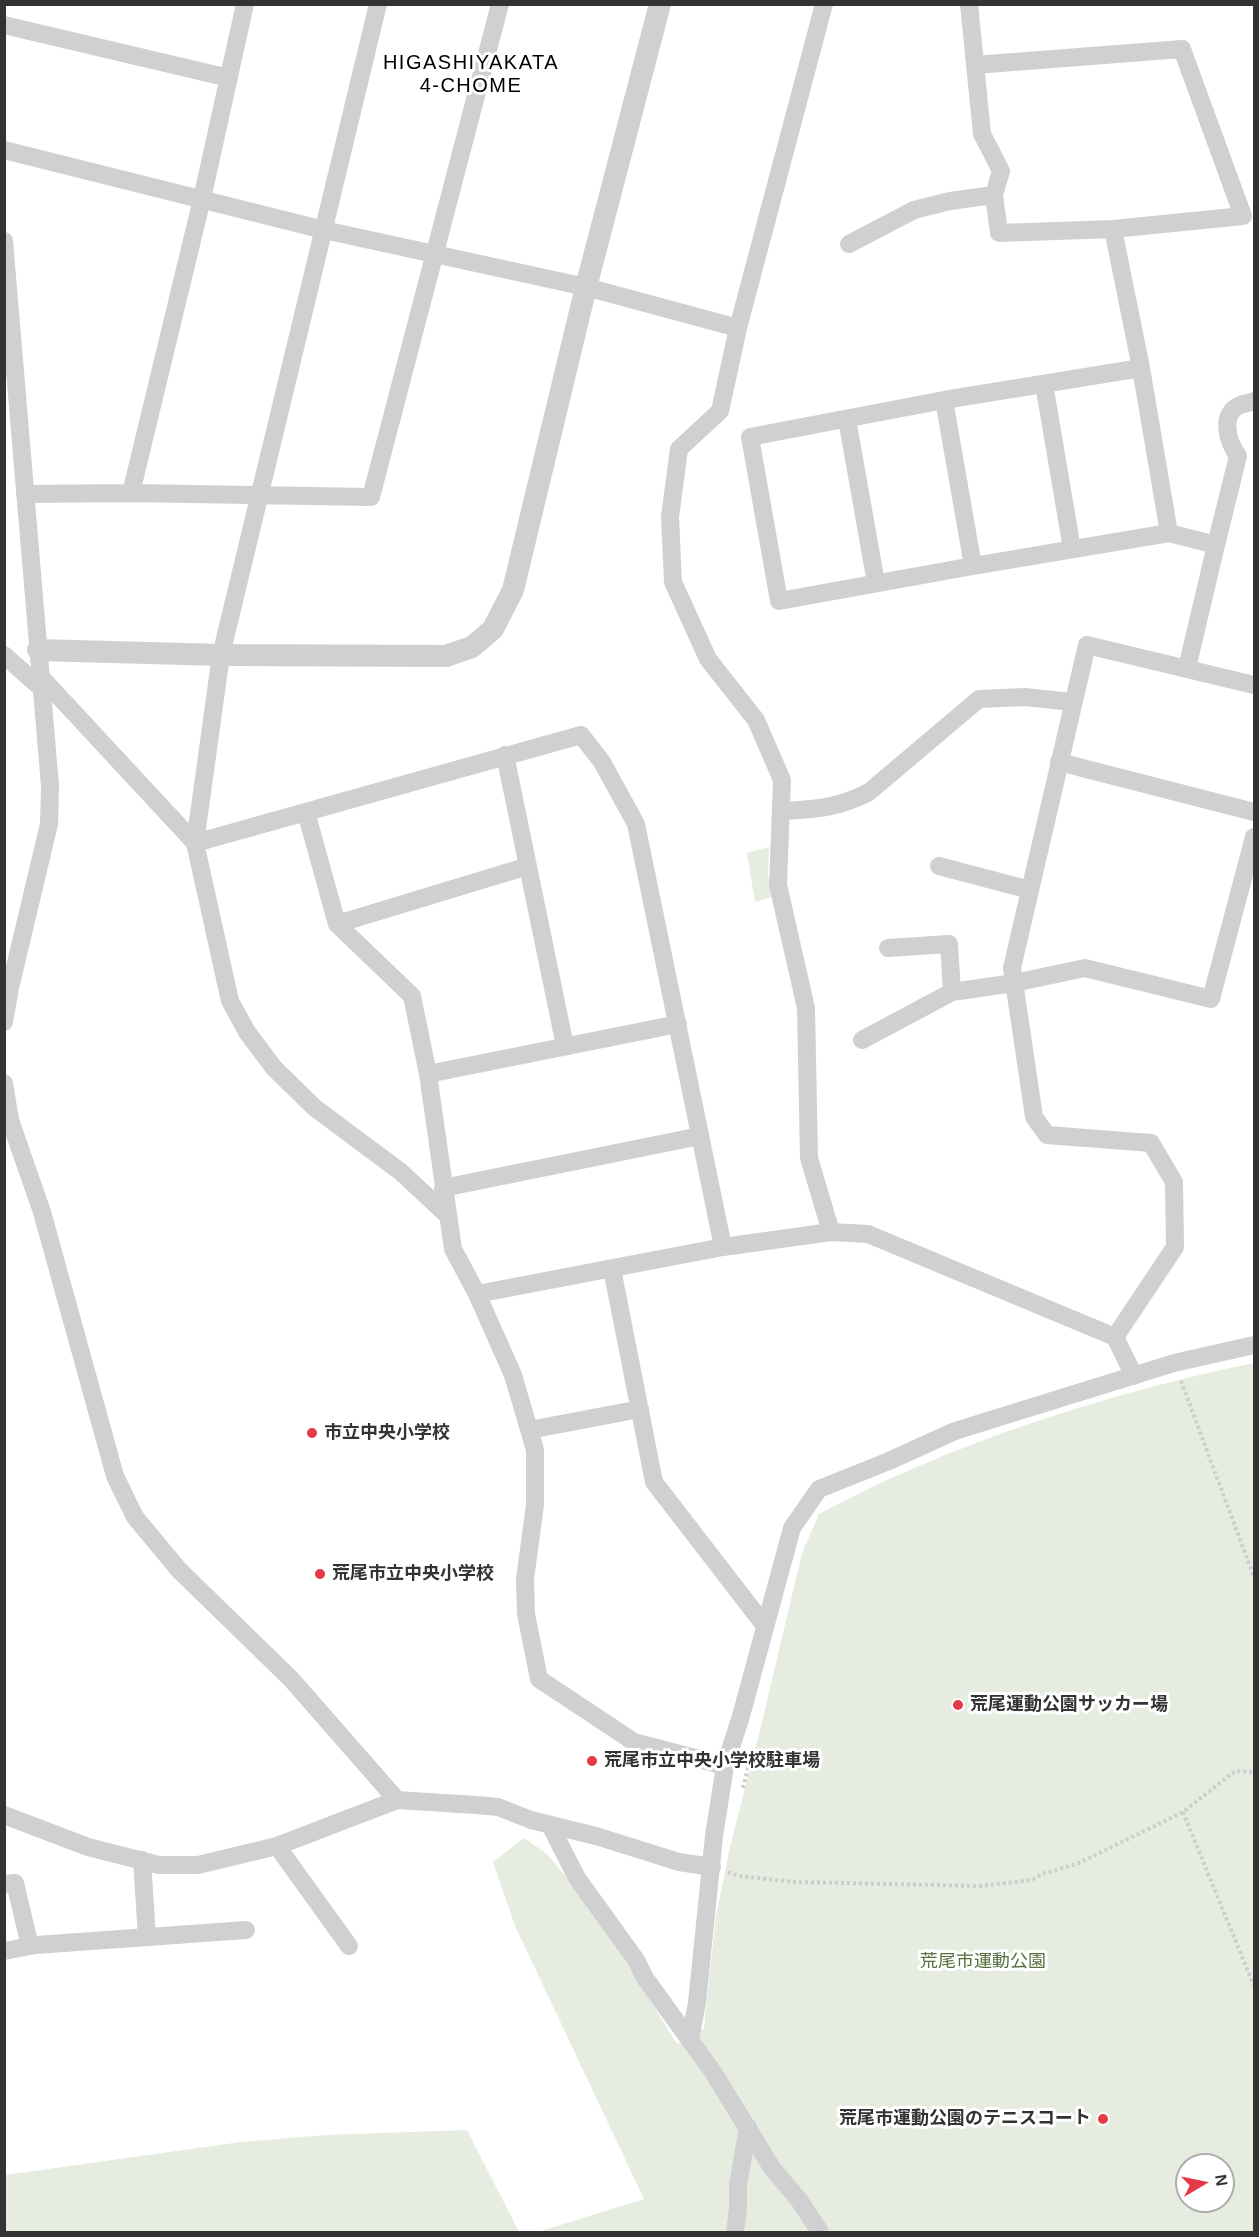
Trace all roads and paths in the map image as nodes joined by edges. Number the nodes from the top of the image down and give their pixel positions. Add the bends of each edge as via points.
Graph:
1 (245, 4) edge
2 (378, 4) edge
3 (500, 4) edge
4 (660, 4) edge
5 (824, 4) edge
6 (969, 4) edge
7 (4, 25) edge
8 (975, 65) junction
9 (229, 78) junction
10 (4, 150) edge
11 (994, 195) junction
12 (202, 199) junction
13 (1113, 229) junction
14 (324, 230) junction
15 (4, 241) edge
16 (849, 244) dead end
17 (435, 256) junction
18 (6, 280) edge
19 (586, 287) junction
20 (738, 328) junction
21 (1141, 368) junction
22 (1044, 384) junction
23 (944, 400) junction
24 (1254, 401) edge
25 (11, 407) edge
26 (847, 419) junction
27 (131, 492) junction
28 (25, 494) junction
29 (258, 496) junction
30 (1169, 533) junction
31 (1216, 545) junction
32 (1072, 549) junction
33 (973, 566) junction
34 (876, 583) junction
35 (38, 650) junction
36 (4, 655) edge
37 (222, 655) junction
38 (1187, 668) junction
39 (40, 681) junction
40 (1254, 685) edge
41 (1072, 702) junction
42 (505, 755) junction
43 (1059, 762) junction
44 (782, 811) junction
45 (306, 812) junction
46 (1254, 812) edge
47 (1254, 837) edge
48 (195, 843) junction
49 (528, 866) junction
50 (939, 866) dead end
51 (1030, 890) junction
52 (336, 924) junction
53 (888, 948) dead end
54 (1014, 984) junction
55 (952, 993) junction
56 (4, 1022) edge
57 (678, 1024) junction
58 (862, 1040) dead end
59 (565, 1046) junction
60 (428, 1074) junction
61 (4, 1083) edge
62 (700, 1136) junction
63 (443, 1188) junction
64 (447, 1215) junction
65 (831, 1232) junction
66 (723, 1247) junction
67 (612, 1269) junction
68 (477, 1294) junction
69 (1115, 1337) junction
70 (1254, 1346) edge
71 (1134, 1376) junction
72 (1188, 1376) dead end
73 (640, 1409) junction
74 (529, 1431) junction
75 (1254, 1576) edge
76 (765, 1626) junction
77 (755, 1739) dead end
78 (725, 1766) junction
79 (1254, 1772) edge
80 (741, 1795) dead end
81 (397, 1800) junction
82 (1183, 1812) junction
83 (4, 1815) edge
84 (550, 1825) junction
85 (277, 1846) junction
86 (142, 1860) junction
87 (712, 1867) junction
88 (4, 1884) edge
89 (246, 1930) dead end
90 (147, 1937) junction
91 (30, 1946) junction
92 (349, 1946) dead end
93 (4, 1951) edge
94 (1254, 1986) edge
95 (690, 2039) junction
96 (748, 2127) junction
97 (735, 2232) edge
98 (820, 2232) edge

1 - 9 street
2 - 14 street
3 - 17 street
4 - 19 street
5 - 20 street
6 - 8 street
7 - 9 street
8 - 11 street via 981,134 1001,171
8 - 13 street via 1182,49 1243,216
9 - 12 street
10 - 12 street
11 - 13 street via 999,233
11 - 16 street via 914,210
12 - 14 street
12 - 27 street
13 - 21 street
14 - 17 street
14 - 29 street
15 - 18 street
17 - 19 street
17 - 29 street via 371,497
18 - 25 street
19 - 20 street
19 - 37 street via 513,590 493,629 472,647 446,656
20 - 44 street via 720,411 679,449 670,517 673,582 708,659 756,720 782,780
21 - 22 street
21 - 30 street
22 - 23 street
22 - 32 street
23 - 26 street
23 - 33 street
24 - 31 street via 1238,406 1229,415 1230,445 1238,456
25 - 28 street
26 - 34 street
26 - 34 street via 750,437 779,601
27 - 28 street
27 - 29 street
28 - 35 street
29 - 37 street
30 - 31 street
30 - 32 street
31 - 38 street
32 - 33 street
33 - 34 street
35 - 37 street
35 - 39 street
36 - 39 street
37 - 48 street
38 - 40 street
38 - 41 street via 1087,645
39 - 48 street
39 - 56 street via 50,786 49,824
41 - 43 street
41 - 44 street via 1025,697 979,699 869,792 826,808
42 - 45 street
42 - 49 street
42 - 57 street via 581,735 602,762 636,824
43 - 46 street
43 - 51 street
44 - 65 street via 778,885 806,1008 809,1158
45 - 48 street
45 - 52 street
47 - 54 street via 1211,999 1086,968
48 - 64 street via 230,1000 247,1032 274,1068 315,1108 401,1172
49 - 52 street
49 - 59 street
50 - 51 street
51 - 54 street via 1012,968
52 - 60 street via 412,996
53 - 55 street via 949,944
54 - 55 street
54 - 69 street via 1034,1118 1047,1135 1151,1143 1174,1182 1175,1247
55 - 58 street
57 - 59 street
57 - 62 street
59 - 60 street
60 - 63 street
61 - 81 street via 10,1120 42,1212 115,1476 135,1517 179,1570 291,1679
62 - 63 street
62 - 66 street
63 - 64 street
64 - 68 street via 453,1249
65 - 66 street
65 - 69 street via 868,1234
66 - 67 street
67 - 68 street
67 - 73 street
68 - 74 street via 513,1375
69 - 71 street
70 - 71 street
71 - 76 street via 955,1431 819,1489 792,1528
72 - 75 path via 1180,1378
73 - 74 street
73 - 76 street via 654,1482
74 - 78 street via 535,1450 535,1505 525,1579 526,1614 539,1679 634,1742
76 - 78 street
77 - 80 path
78 - 87 street
79 - 82 path via 1235,1771
81 - 84 street via 498,1807
81 - 85 street
82 - 87 path via 1079,1863 1032,1880 980,1886 795,1882 739,1876
82 - 94 path
83 - 86 street via 88,1847
84 - 87 street via 679,1862
84 - 95 street via 577,1878
85 - 86 street via 198,1865 159,1865
85 - 92 street
86 - 90 street
87 - 95 street
88 - 91 street via 15,1883
89 - 90 street
90 - 91 street
91 - 93 street
95 - 96 street
96 - 97 street
96 - 98 street via 772,2168

